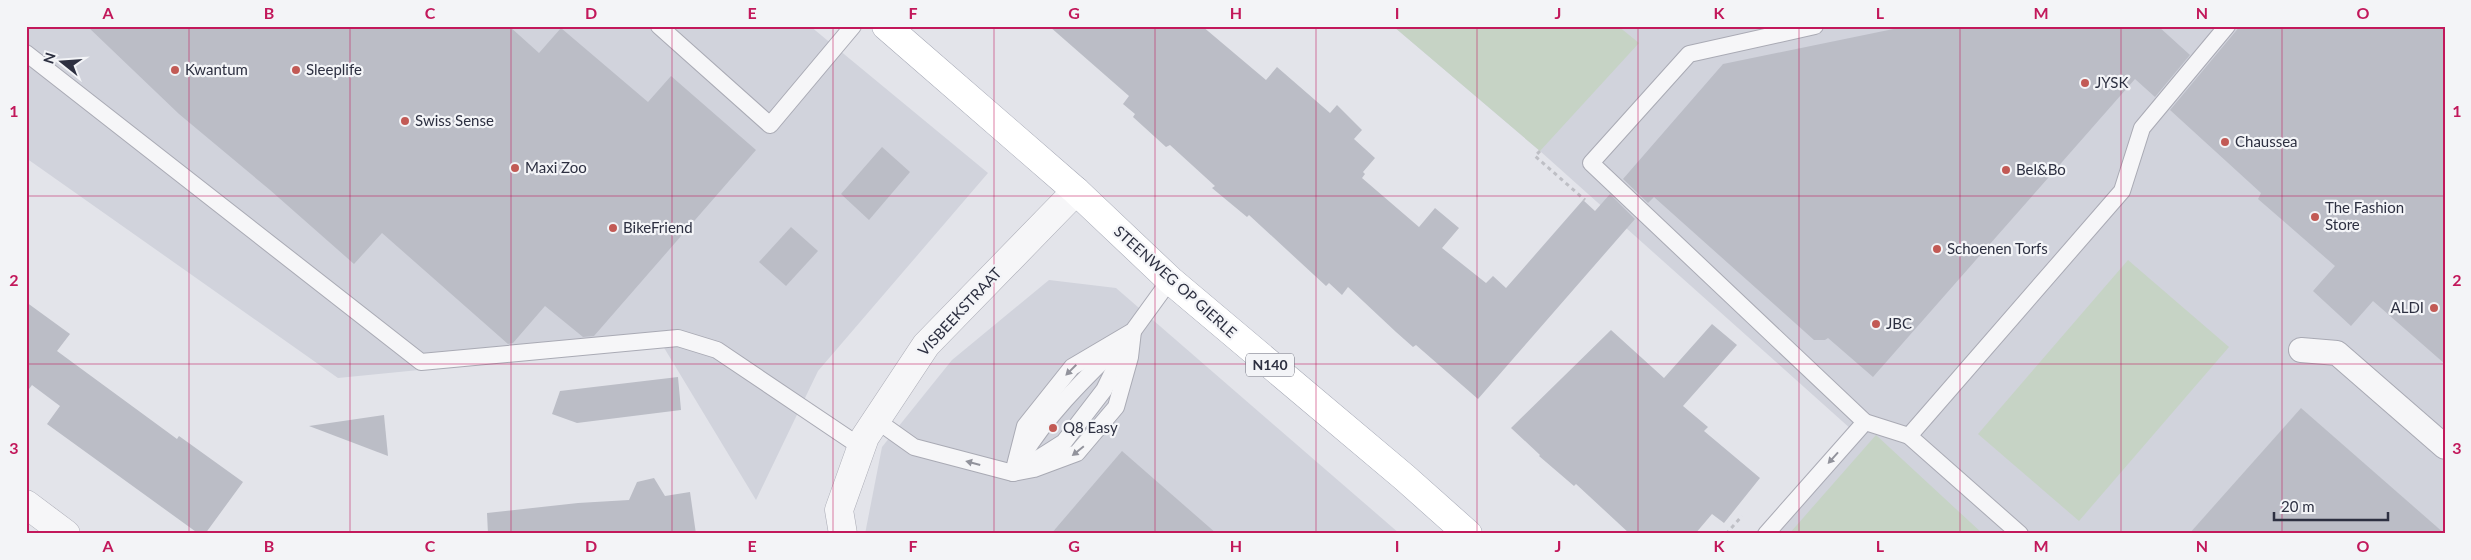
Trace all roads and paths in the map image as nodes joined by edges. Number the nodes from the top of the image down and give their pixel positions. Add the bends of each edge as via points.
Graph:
1 (659, 26) edge
2 (852, 26) edge
3 (886, 26) edge
4 (1815, 26) edge
5 (2227, 26) edge
6 (26, 53) edge
7 (1540, 151) dead end
8 (1076, 191) junction
9 (1587, 202) dead end
10 (1170, 280) junction
11 (1132, 331) junction
12 (2301, 350) dead end
13 (876, 420) junction
14 (1865, 422) junction
15 (1909, 436) junction
16 (2445, 446) edge
17 (862, 447) junction
18 (1012, 473) junction
19 (26, 504) edge
20 (1745, 512) dead end
21 (66, 534) edge
22 (843, 534) edge
23 (1468, 534) edge
24 (1726, 534) edge
25 (1766, 534) edge
26 (2020, 534) edge

1 - 2 lane via 770,125
3 - 8 main road, STEENWEG OP GIERLE / N140
4 - 14 lane via 1689,54 1591,163
5 - 15 lane via 2142,128 2122,192
6 - 17 lane via 421,362 678,338 717,350
7 - 9 path via 1535,156
8 - 10 main road, STEENWEG OP GIERLE / N140
8 - 13 street, VISBEEKSTRAAT via 926,345
10 - 11 lane
10 - 23 main road, STEENWEG OP GIERLE / N140
11 -> 18 lane via 1072,367 1025,426
11 -> 18 lane via 1130,357 1116,407 1077,454 1034,470
12 - 16 street via 2337,353
13 - 17 street, VISBEEKSTRAAT
18 -> 13 lane via 914,447
14 - 15 lane
14 -> 25 lane
15 - 26 lane
17 - 22 street, VISBEEKSTRAAT via 840,510
19 - 21 street
20 - 24 path

